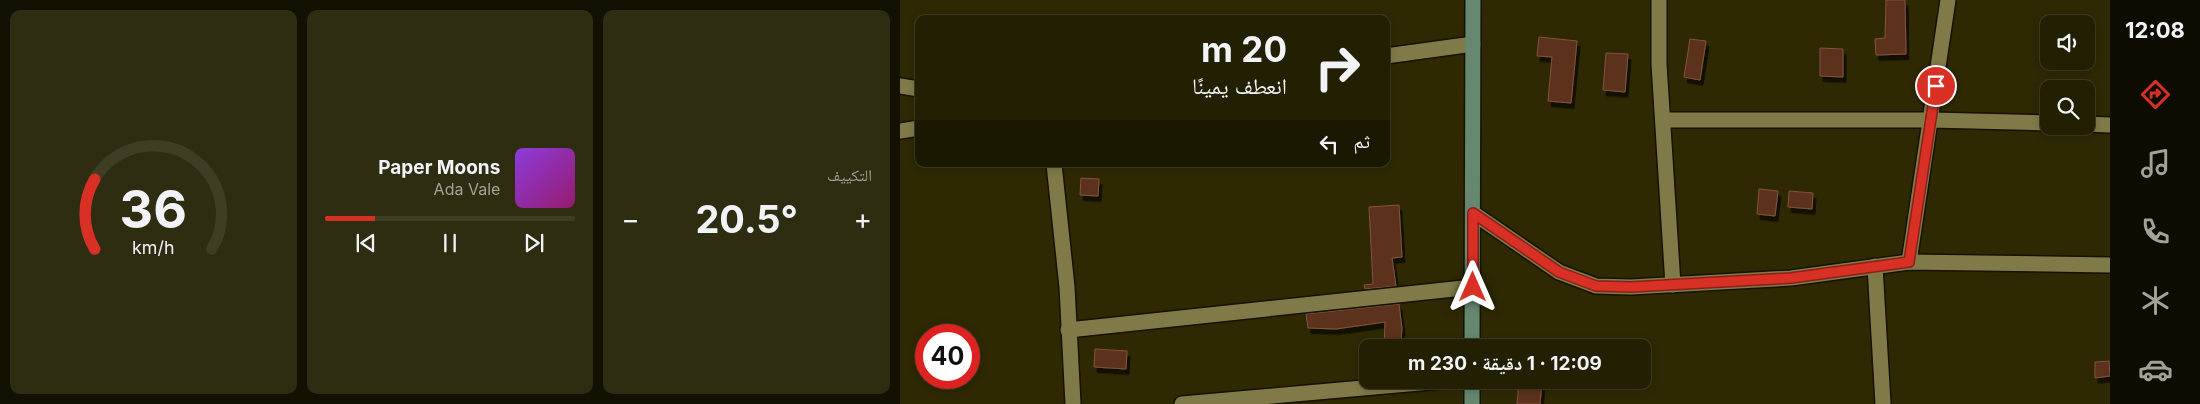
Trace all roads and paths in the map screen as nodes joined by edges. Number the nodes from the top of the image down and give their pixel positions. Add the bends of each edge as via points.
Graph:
1 (1473, 0) edge
2 (1659, 0) edge
3 (1948, 0) edge
4 (1473, 44) junction
5 (1390, 55) edge
6 (900, 86) edge
7 (915, 88) edge
8 (1663, 120) junction
9 (1931, 120) junction
10 (2040, 123) edge
11 (2095, 124) edge
12 (2110, 125) edge
13 (915, 129) edge
14 (900, 131) edge
15 (1054, 167) edge
16 (1473, 213) junction
17 (1909, 262) junction
18 (2110, 265) edge
19 (1875, 266) junction
20 (1673, 285) junction
21 (1473, 287) junction
22 (1068, 330) junction
23 (1472, 339) edge
24 (1359, 388) edge
25 (1472, 389) edge
26 (1073, 404) edge
27 (1182, 404) edge
28 (1472, 404) edge
29 (1883, 404) edge

1 - 4 street
2 - 8 street
3 - 9 street
4 - 5 street
4 - 16 street
6 - 7 street
8 - 9 street
8 - 20 street
9 - 10 street
9 - 17 street
11 - 12 street
13 - 14 street
15 - 22 street via 1067,287
16 - 20 street via 1559,272 1596,286
16 - 21 street
17 - 18 street
17 - 19 street
19 - 20 street via 1791,278
19 - 29 street
21 - 22 street
21 - 23 street
22 - 26 street
24 - 27 street
25 - 28 street

